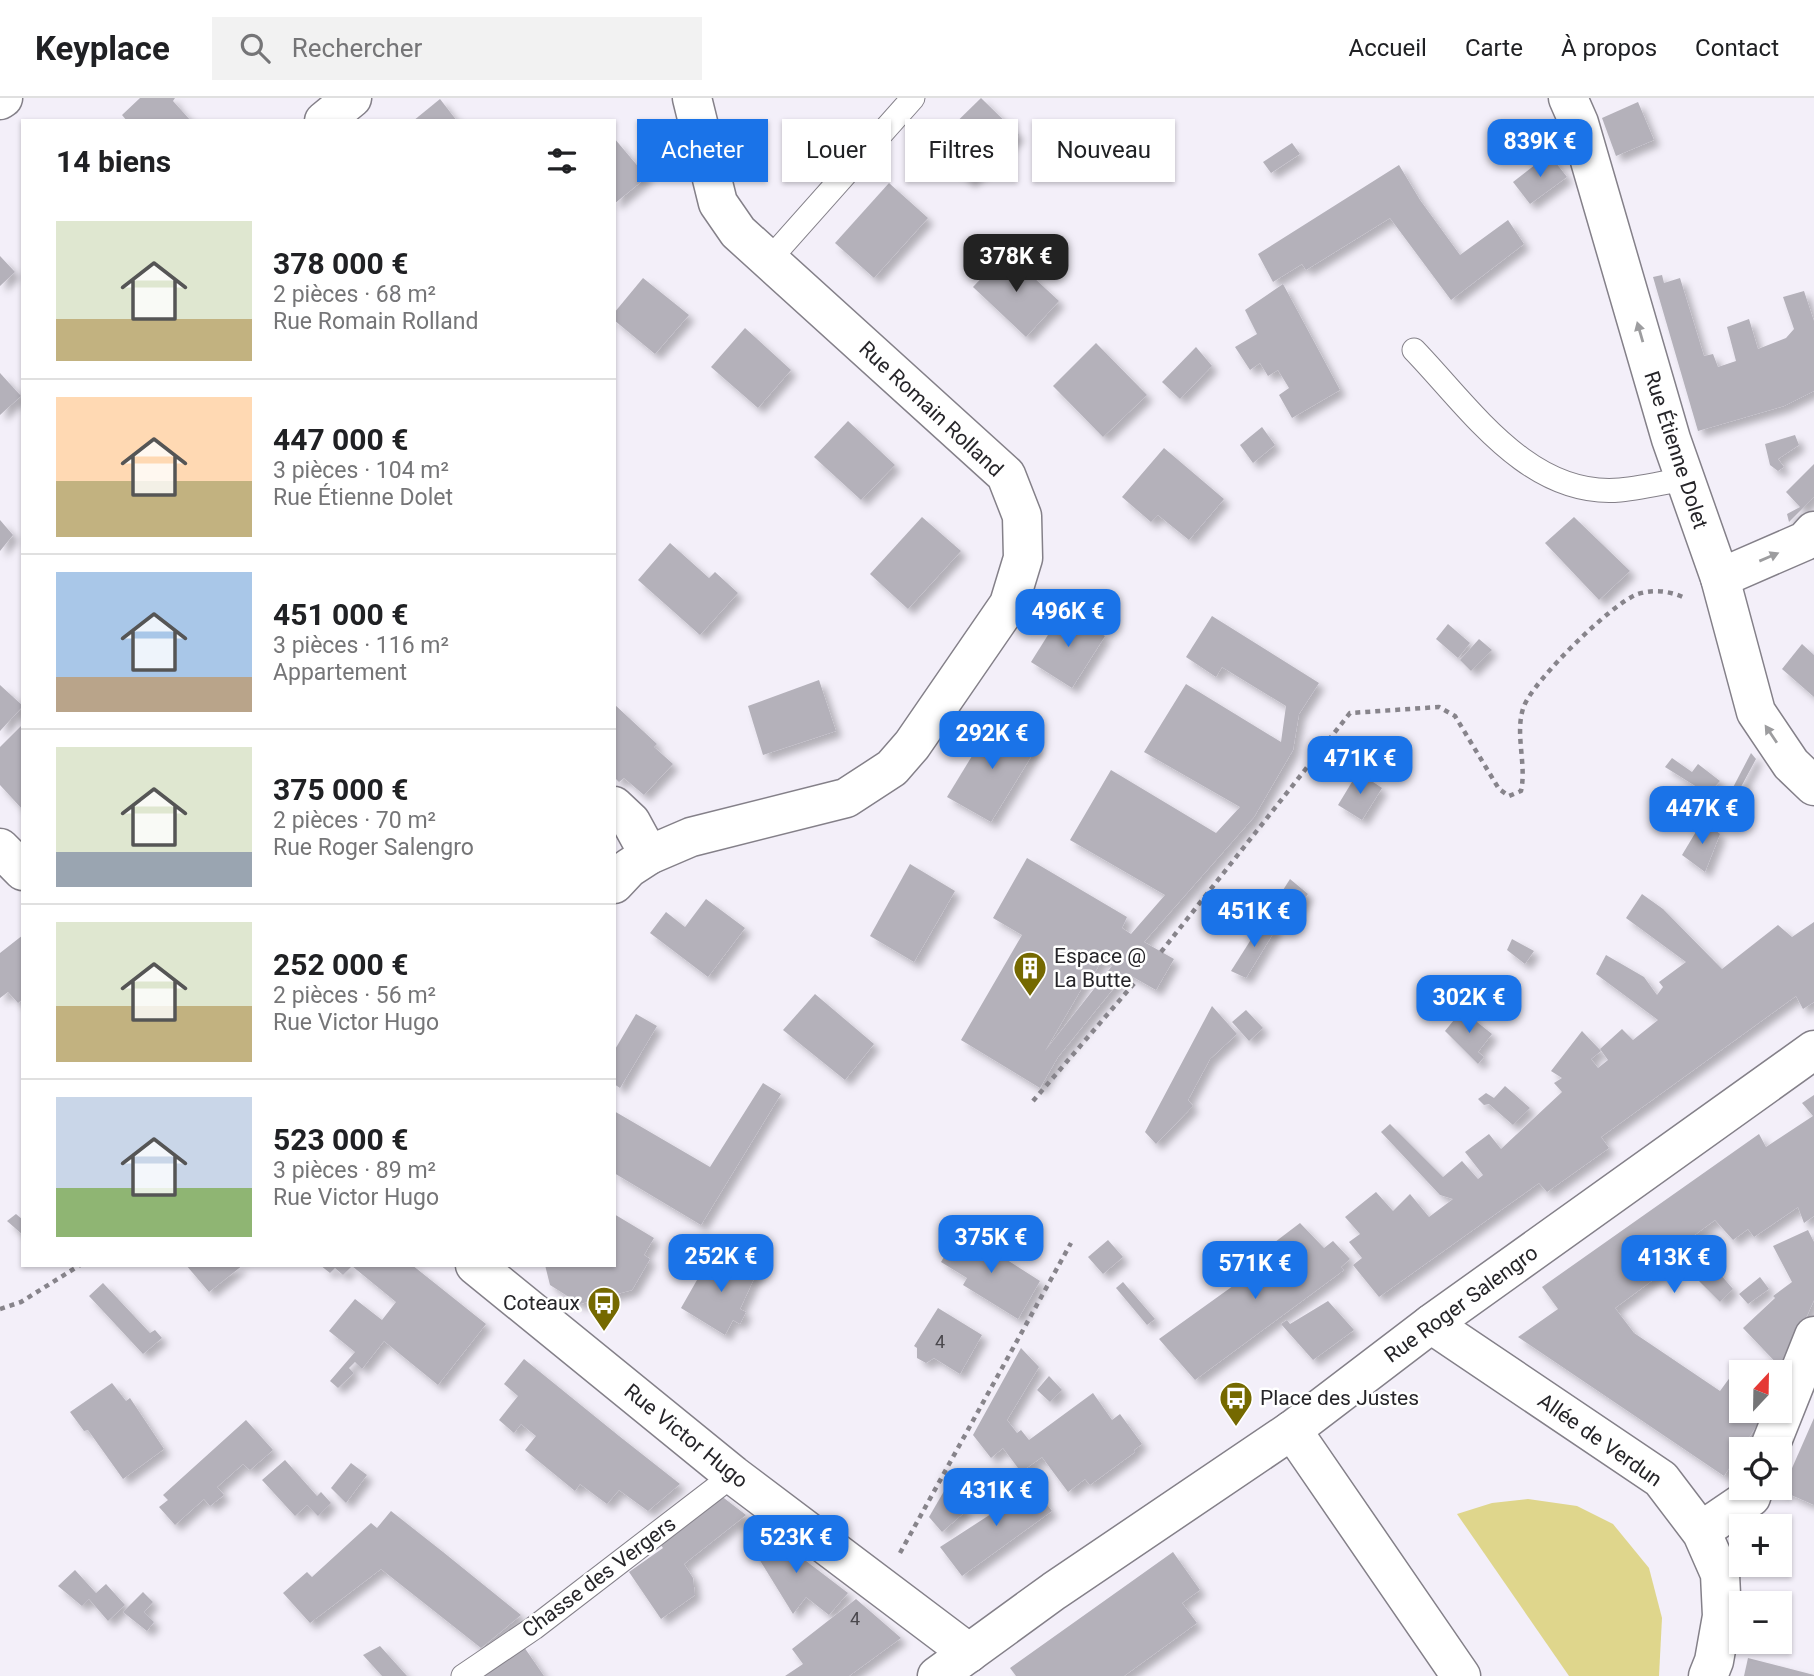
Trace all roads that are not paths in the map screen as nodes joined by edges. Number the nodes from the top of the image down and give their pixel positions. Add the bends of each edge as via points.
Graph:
1 (352, 98) edge
2 (692, 98) edge
3 (913, 98) edge
4 (1568, 98) edge
5 (326, 119) edge
6 (769, 260) junction
7 (1414, 350) dead end
8 (1684, 479) junction
9 (1814, 530) edge
10 (1720, 578) junction
11 (1814, 786) edge
12 (616, 808) edge
13 (0, 848) edge
14 (649, 855) junction
15 (21, 869) edge
16 (616, 882) edge
17 (1814, 1050) edge
18 (477, 1267) edge
19 (1431, 1324) junction
20 (1814, 1336) edge
21 (1292, 1430) junction
22 (1774, 1437) edge
23 (733, 1475) junction
24 (1747, 1500) edge
25 (1701, 1531) junction
26 (969, 1653) junction
27 (463, 1676) edge
28 (937, 1676) edge
29 (1461, 1676) edge
30 (1708, 1676) edge

1 - 5 street
2 - 6 street, Rue Romain Rolland via 718,203 738,232
3 - 6 lane
8 -> 4 street, Rue Étienne Dolet
6 - 14 street, Rue Romain Rolland via 1006,475 1022,516 1023,558 1009,604 892,768 846,797 691,837
7 - 8 lane via 1502,442 1538,472 1569,485 1618,490
8 - 10 street, Rue Étienne Dolet
10 -> 9 street via 1805,541
11 -> 10 street, Rue Étienne Dolet via 1791,764 1756,712
12 - 14 street via 631,822
13 - 15 street
14 - 16 street, Rue Romain Rolland
17 - 19 street, Rue Roger Salengro
18 - 23 street, Rue Victor Hugo
19 - 21 street, Rue Roger Salengro
19 - 25 street, Allée de Verdun via 1661,1479
20 - 22 street
21 - 26 street, Rue Roger Salengro
21 - 29 street
23 - 26 street, Rue Victor Hugo
23 - 27 lane, Chasse des Vergers via 534,1628
24 - 25 street
25 - 30 street, Allée de Verdun via 1720,1574 1722,1616
26 - 28 street, Rue Roger Salengro

